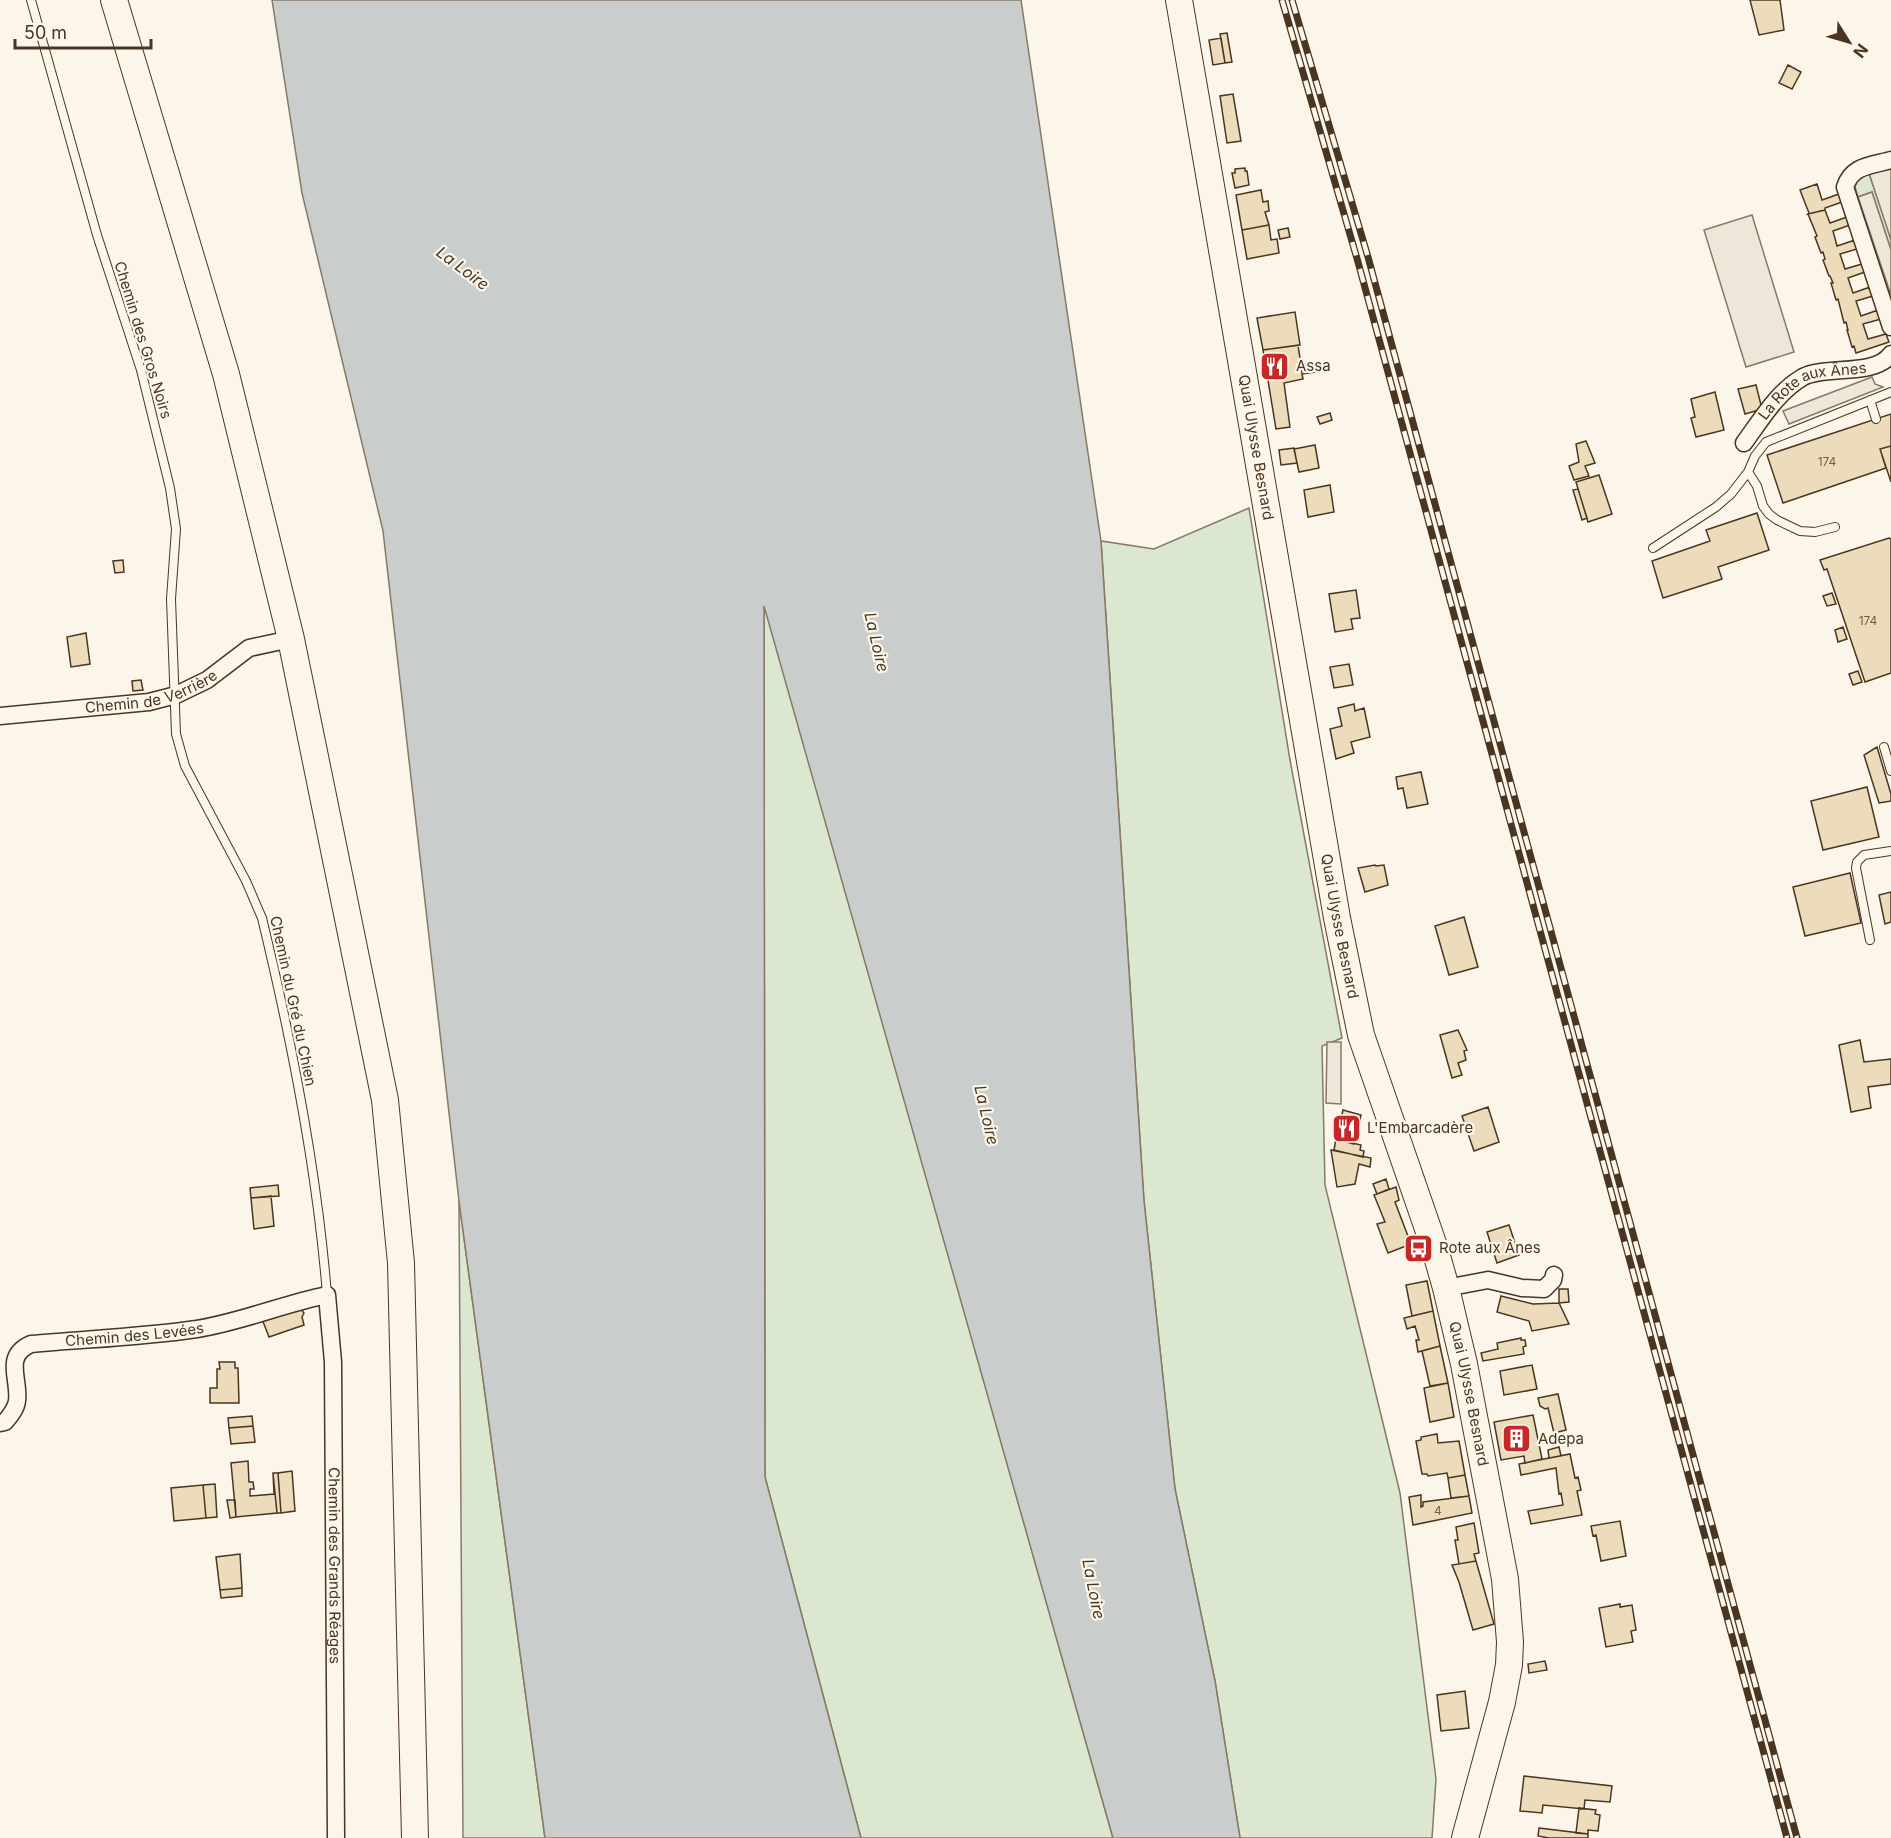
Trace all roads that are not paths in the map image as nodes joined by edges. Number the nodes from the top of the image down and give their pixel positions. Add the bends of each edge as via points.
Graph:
1 (31, 0) edge
2 (114, 0) edge
3 (1179, 0) edge
4 (1891, 160) edge
5 (1891, 327) edge
6 (1891, 354) edge
7 (1891, 392) edge
8 (1870, 400) junction
9 (1876, 419) dead end
10 (1744, 443) dead end
11 (1748, 472) junction
12 (1835, 527) dead end
13 (1653, 548) dead end
14 (291, 639) junction
15 (176, 695) junction
16 (0, 716) edge
17 (1884, 747) dead end
18 (1891, 771) edge
19 (1891, 851) edge
20 (1870, 940) dead end
21 (1554, 1275) dead end
22 (1446, 1288) junction
23 (327, 1295) junction
24 (0, 1423) edge
25 (336, 1838) edge
26 (416, 1838) edge
27 (1465, 1838) edge

1 - 15 lane, Chemin des Gros Noirs via 97,235 141,370 170,488 176,529 171,599
2 - 14 main road via 226,374
3 - 22 main road, Quai Ulysse Besnard via 1332,895 1361,1035
4 - 5 street via 1857,169 1848,176 1845,187
6 - 10 street, La Rote aux Ânes via 1874,365 1806,376 1790,386
7 - 8 lane
8 - 9 lane
8 - 11 lane via 1766,442
11 - 12 lane via 1763,506 1777,520 1800,531
11 - 13 lane via 1716,507
14 - 15 street, Chemin de Verrière via 249,648 207,680
14 - 26 main road via 386,1112 401,1263
15 - 16 street, Chemin de Verrière via 149,702
15 - 23 lane, Chemin du Gré du Chien via 176,734 185,766 262,918 314,1167
17 - 18 lane
19 - 20 lane via 1864,855 1857,862
21 - 22 street via 1544,1289 1488,1280
22 - 27 main road, Quai Ulysse Besnard via 1505,1579 1510,1642 1502,1702
23 - 24 street, Chemin des Levées via 197,1329 31,1344 22,1348 14,1365 17,1401 13,1412
23 - 25 street, Chemin des Grands Réages via 333,1362

